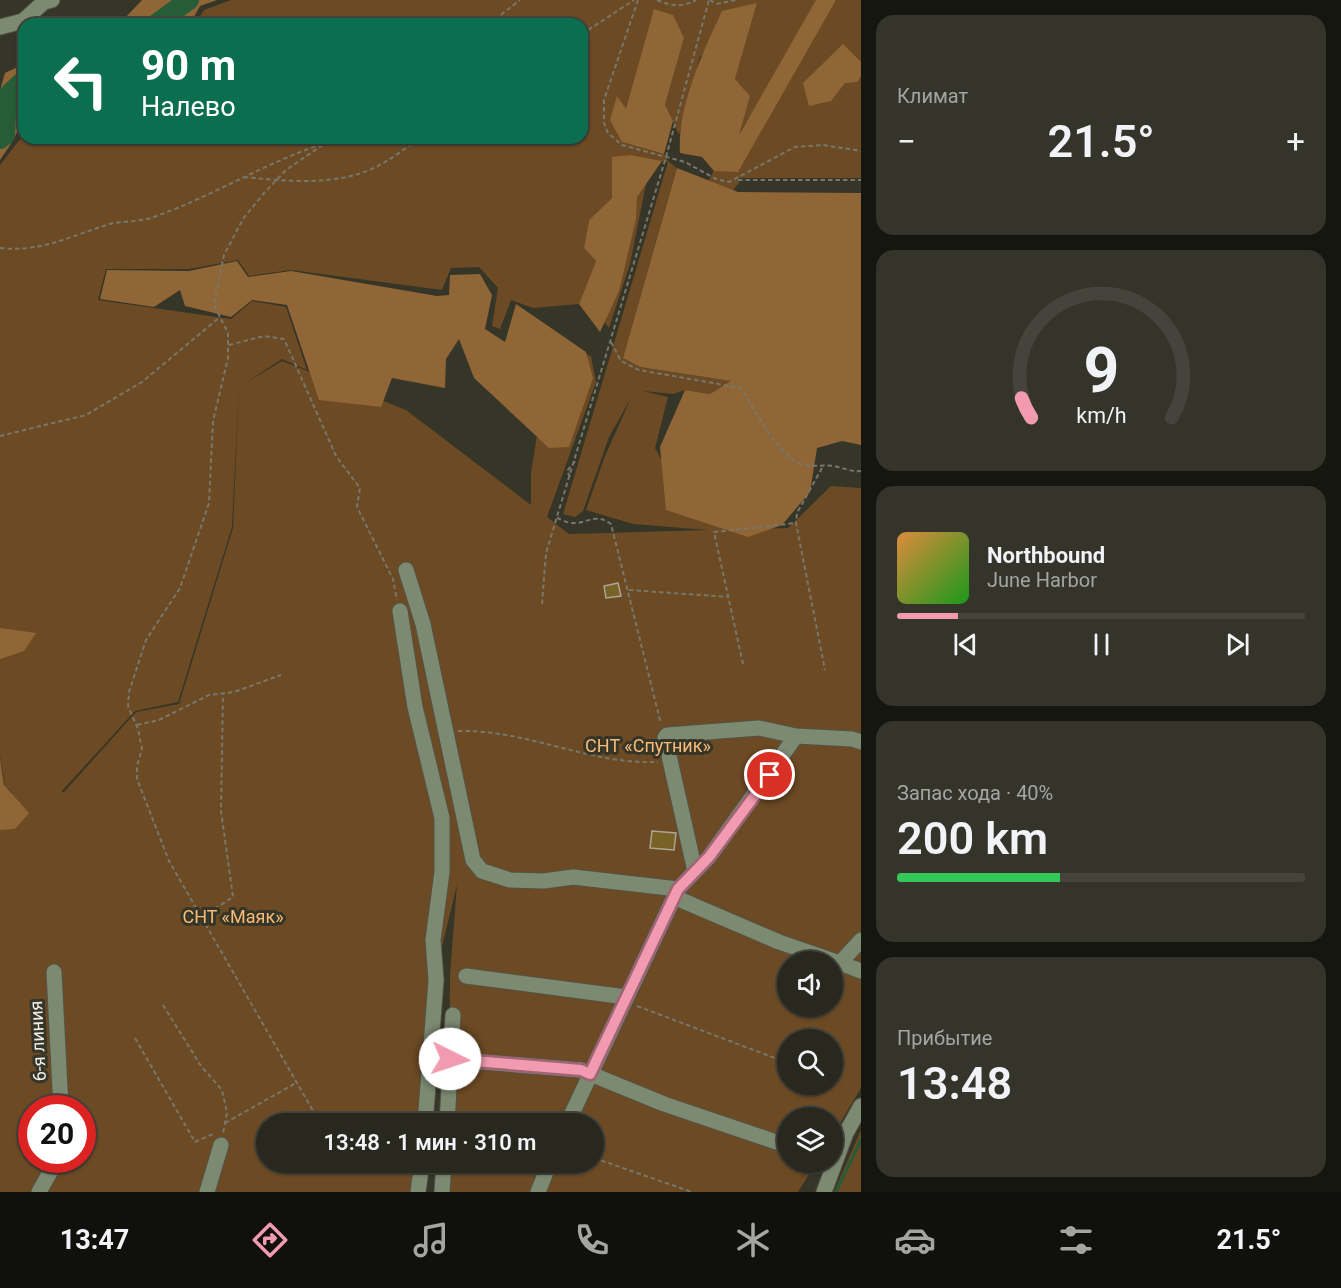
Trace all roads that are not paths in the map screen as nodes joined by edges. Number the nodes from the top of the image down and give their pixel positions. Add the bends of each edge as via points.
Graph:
1 (46, 1) edge
2 (26, 18) edge
3 (18, 22) edge
4 (0, 27) edge
5 (406, 570) dead end
6 (400, 612) road end
7 (796, 736) junction
8 (861, 742) edge
9 (694, 872) junction
10 (676, 893) junction
11 (861, 940) edge
12 (805, 951) edge
13 (843, 960) edge
14 (843, 964) edge
15 (861, 971) edge
16 (54, 972) dead end
17 (466, 976) dead end
18 (625, 999) junction
19 (453, 1015) dead end
20 (431, 1058) junction
21 (450, 1059) junction
22 (590, 1074) junction
23 (60, 1095) edge
24 (861, 1106) edge
25 (426, 1113) edge
26 (448, 1113) edge
27 (572, 1113) edge
28 (777, 1142) edge
29 (221, 1145) dead end
30 (50, 1173) edge
31 (421, 1173) edge
32 (443, 1173) edge
33 (546, 1173) edge
34 (39, 1192) edge
35 (207, 1192) edge
36 (418, 1192) edge
37 (442, 1192) edge
38 (538, 1192) edge
39 (824, 1192) edge

1 - 2 street
3 - 4 street
5 - 10 street via 423,624 469,846 482,871 510,880 573,877
6 - 20 street via 415,707 442,818 442,872 433,940 436,980
7 - 8 street
7 - 9 street
7 - 9 street via 759,728 673,733 665,738
9 - 10 street
10 - 12 street
10 - 18 street
11 - 13 street
14 - 15 street
16 - 23 street, 6-я линия
17 - 18 street
18 - 22 street
19 - 21 street
20 - 21 street
20 - 25 street
21 - 22 street via 581,1070
21 - 26 street
22 - 27 street
22 - 28 street
24 - 39 street via 846,1133
29 - 35 street
30 - 34 street
31 - 36 street
32 - 37 street
33 - 38 street

